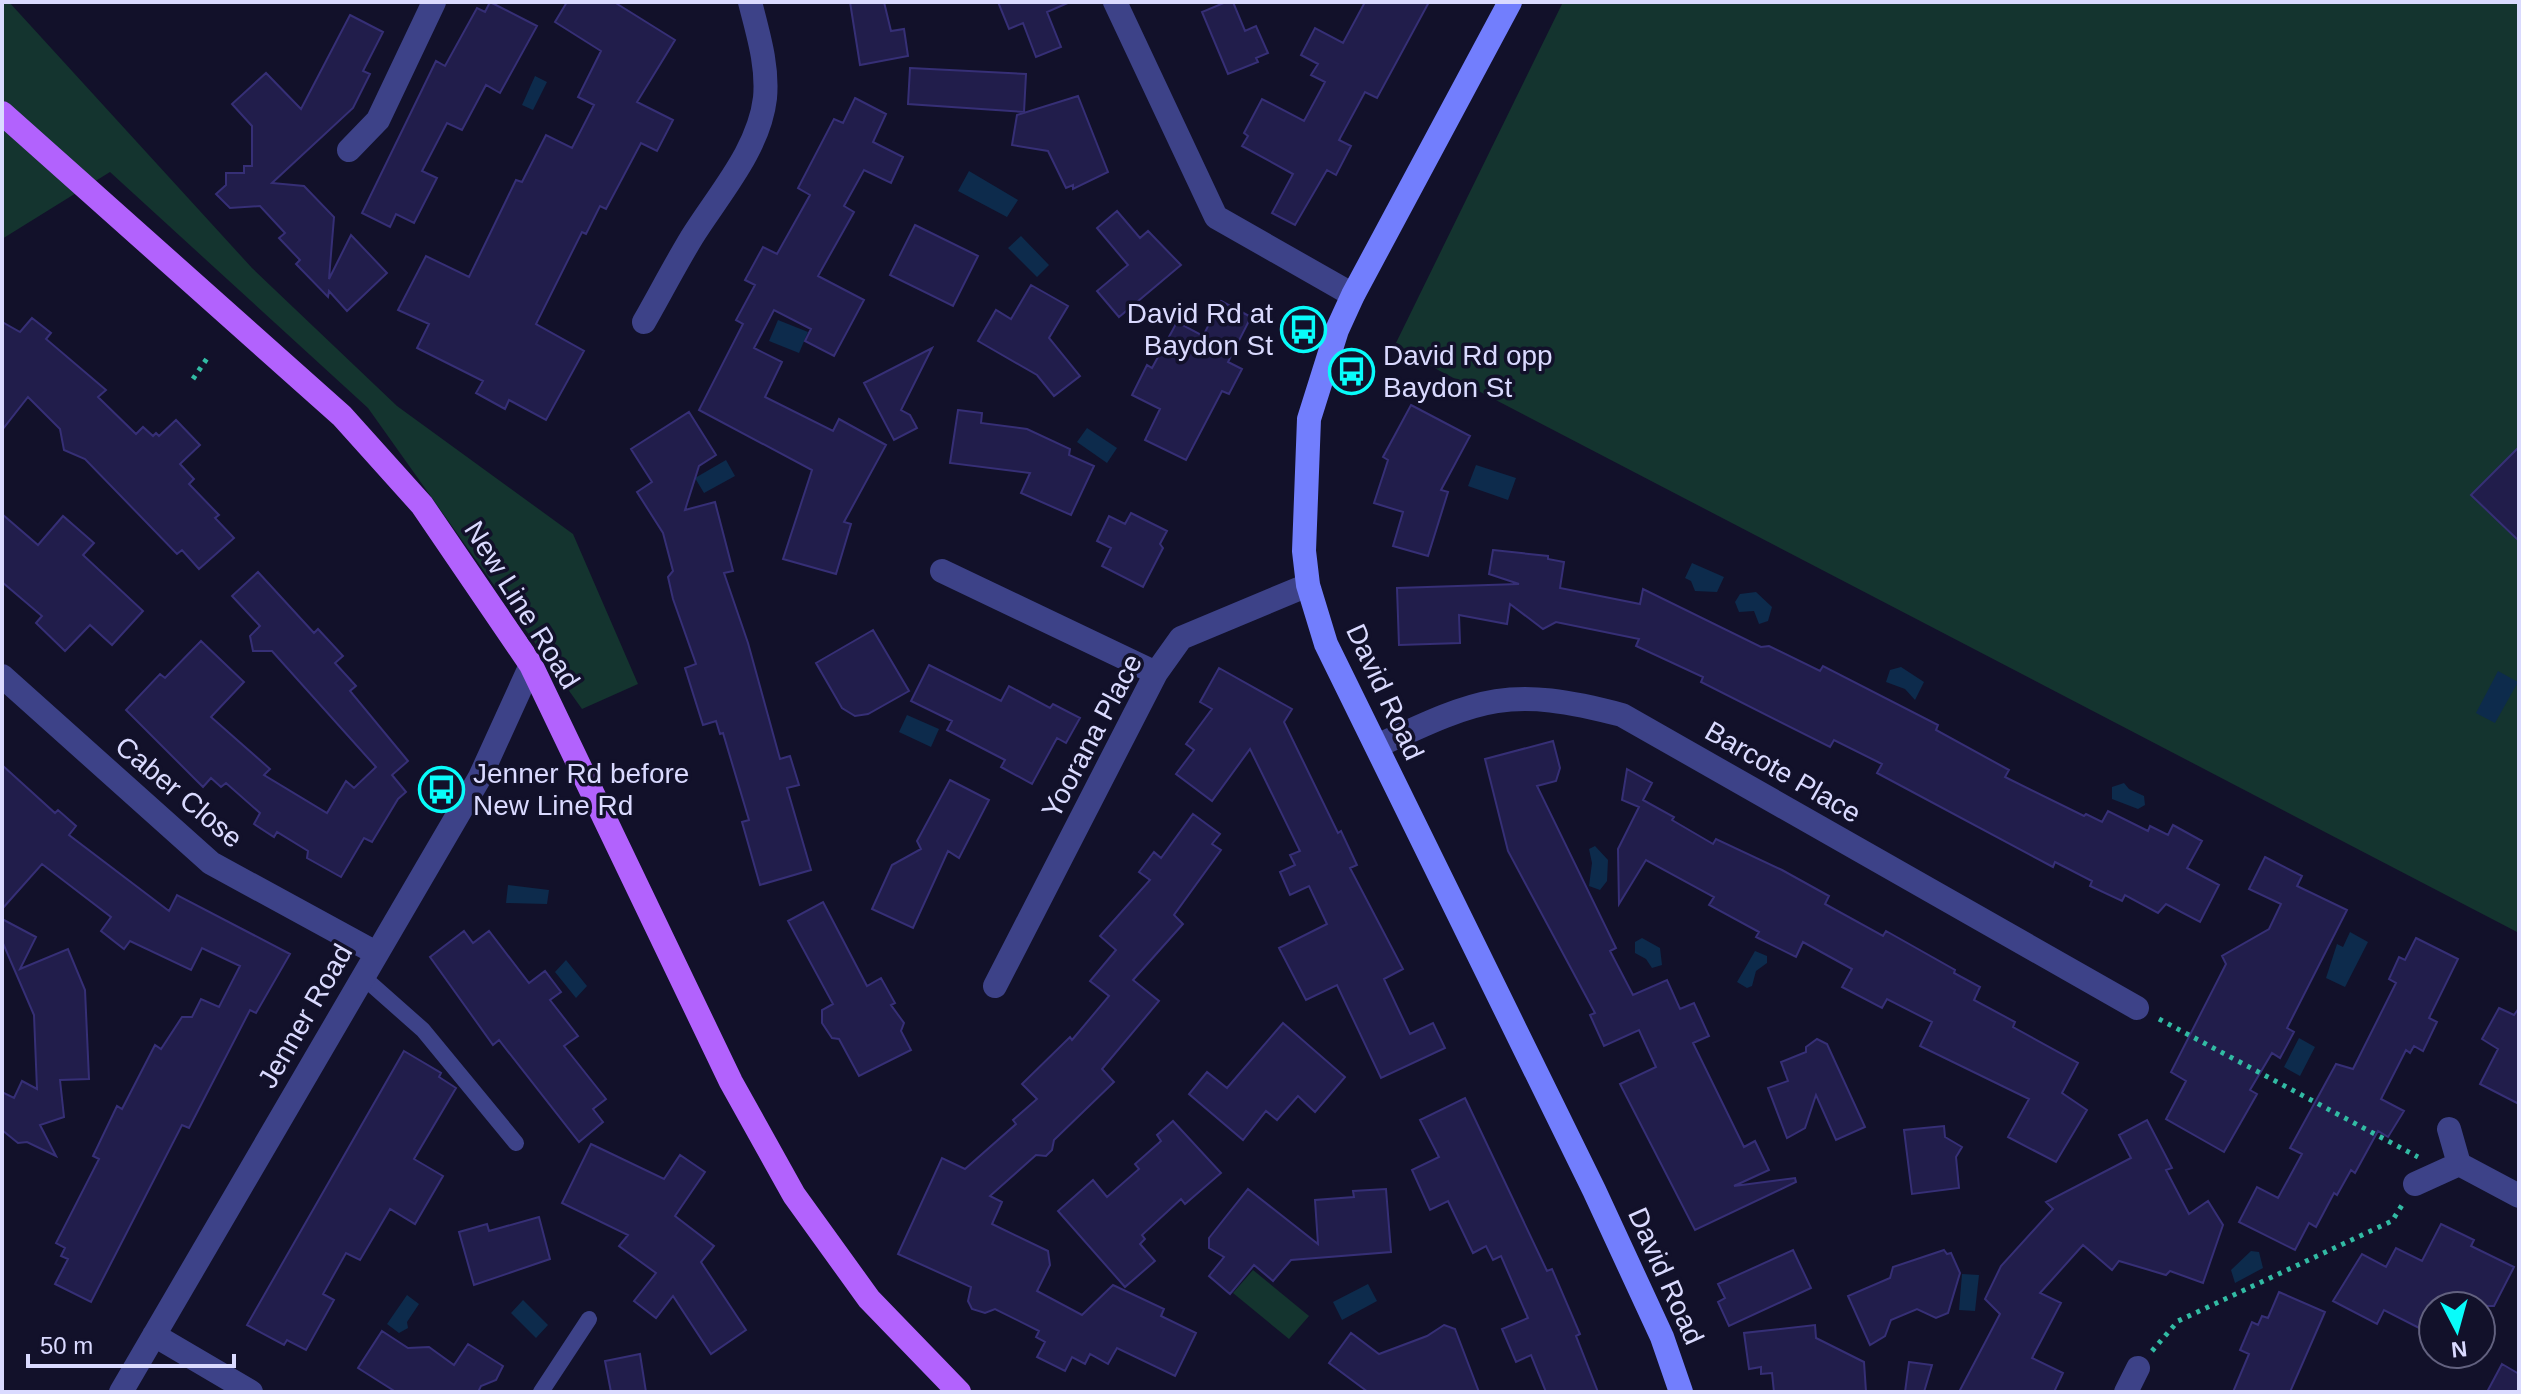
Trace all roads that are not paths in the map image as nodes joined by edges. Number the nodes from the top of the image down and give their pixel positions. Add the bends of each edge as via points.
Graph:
1 (434, 2) edge
2 (750, 2) edge
3 (1115, 2) edge
4 (1510, 2) edge
5 (2, 113) edge
6 (349, 150) dead end
7 (1353, 295) junction
8 (644, 322) dead end
9 (942, 571) dead end
10 (1308, 585) junction
11 (531, 665) junction
12 (1156, 673) junction
13 (2, 676) edge
14 (1377, 746) junction
15 (376, 953) junction
16 (362, 976) junction
17 (995, 986) dead end
18 (2137, 1008) road end
19 (2449, 1129) dead end
20 (516, 1143) dead end
21 (2452, 1167) junction
22 (2415, 1184) road end
23 (2519, 1196) edge
24 (589, 1319) dead end
25 (154, 1335) junction
26 (2138, 1368) road end
27 (121, 1392) edge
28 (251, 1392) edge
29 (541, 1392) edge
30 (959, 1392) edge
31 (1681, 1392) edge
32 (2126, 1392) edge

1 - 6 street via 378,120
2 - 8 street via 765,64 765,100 757,128
3 - 7 street via 1216,217
4 - 7 street, David Road
5 - 11 main road, New Line Road via 342,416 422,505
7 - 10 street, David Road via 1309,419 1303,511
9 - 12 street
10 - 12 street, Yoorana Place via 1181,638
10 - 14 street, David Road via 1326,644
11 - 15 street, Jenner Road via 480,777
11 - 30 main road, New Line Road via 731,1082 794,1195 869,1299
12 - 17 street, Yoorana Place
13 - 15 street, Caber Close via 211,863
14 - 18 street, Barcote Place via 1461,707 1506,698 1537,697 1622,715
14 - 31 street, David Road via 1594,1190 1662,1337
15 - 16 street, Jenner Road
16 - 20 lane via 423,1030
16 - 25 street, Jenner Road
19 - 21 street
21 - 22 street
21 - 23 street
24 - 29 lane
25 - 27 street, Jenner Road
25 - 28 street
26 - 32 street

